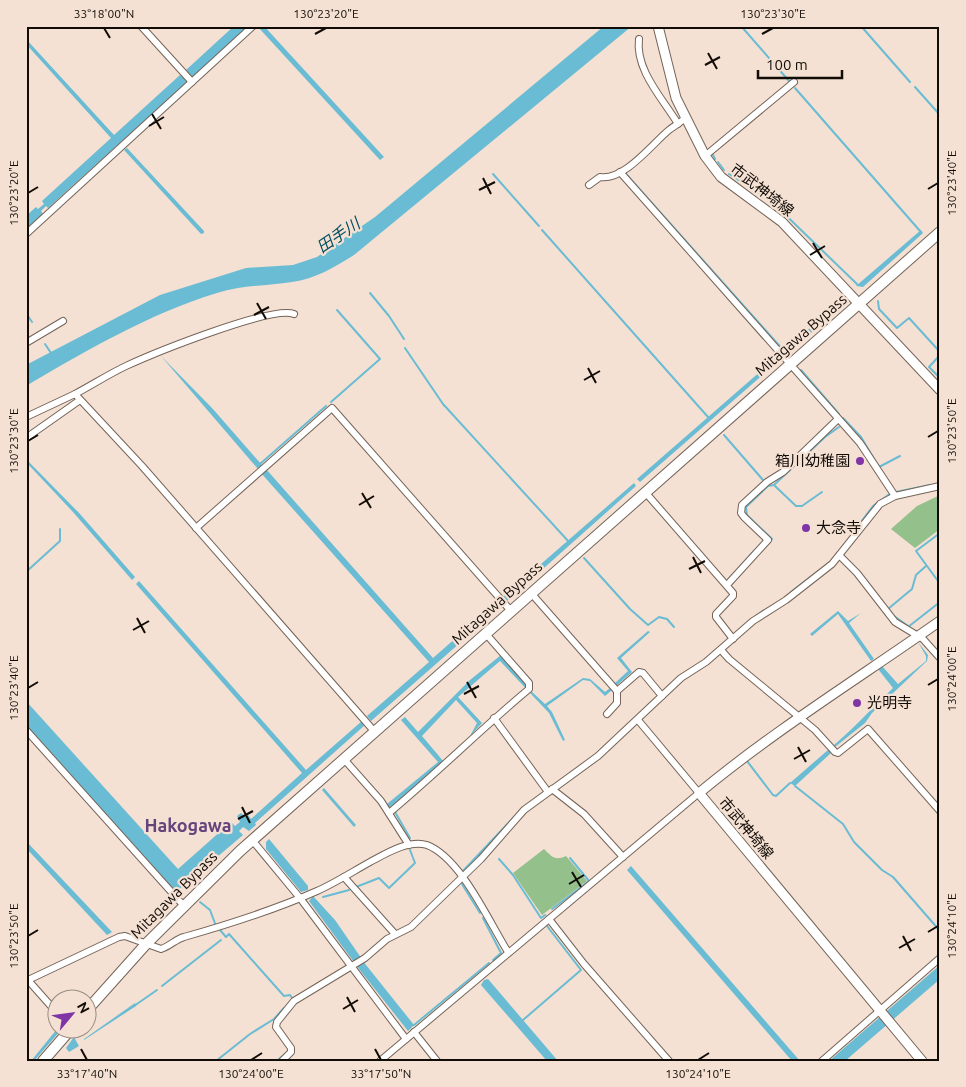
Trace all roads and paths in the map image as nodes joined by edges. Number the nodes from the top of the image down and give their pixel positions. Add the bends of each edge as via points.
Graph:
1 (141, 26) edge
2 (253, 26) edge
3 (658, 26) edge
4 (639, 39) dead end
5 (188, 78) junction
6 (794, 82) dead end
7 (682, 121) junction
8 (705, 156) junction
9 (620, 172) junction
10 (589, 185) dead end
11 (940, 232) edge
12 (26, 234) edge
13 (860, 303) junction
14 (294, 314) dead end
15 (63, 321) dead end
16 (26, 343) edge
17 (790, 364) junction
18 (940, 390) edge
19 (78, 397) junction
20 (26, 417) edge
21 (838, 419) junction
22 (26, 438) edge
23 (940, 486) edge
24 (645, 492) junction
25 (894, 494) junction
26 (196, 528) junction
27 (840, 556) junction
28 (727, 585) junction
29 (531, 593) junction
30 (511, 611) junction
31 (940, 621) edge
32 (486, 634) junction
33 (918, 636) junction
34 (732, 637) junction
35 (721, 650) junction
36 (940, 658) edge
37 (617, 691) junction
38 (660, 694) junction
39 (607, 714) dead end
40 (494, 718) junction
41 (801, 718) junction
42 (638, 720) junction
43 (26, 730) edge
44 (374, 731) junction
45 (343, 758) junction
46 (549, 790) junction
47 (699, 793) junction
48 (940, 811) edge
49 (389, 813) junction
50 (252, 840) junction
51 (408, 845) junction
52 (623, 857) junction
53 (462, 876) junction
54 (344, 877) junction
55 (300, 898) junction
56 (184, 906) junction
57 (550, 918) junction
58 (395, 934) junction
59 (147, 943) junction
60 (508, 952) junction
61 (940, 958) edge
62 (352, 966) junction
63 (27, 980) edge
64 (98, 998) edge
65 (48, 1003) edge
66 (880, 1012) junction
67 (414, 1032) junction
68 (406, 1039) junction
69 (62, 1040) edge
70 (44, 1061) edge
71 (282, 1061) edge
72 (380, 1061) edge
73 (437, 1061) edge
74 (669, 1061) edge
75 (822, 1061) edge
76 (922, 1061) edge

1 - 5 street
2 - 5 street
3 - 7 main road, 市武神埼線
4 - 7 street via 642,67
5 - 12 street
6 - 8 street
7 - 8 main road, 市武神埼線
7 - 9 street
8 - 13 main road, 市武神埼線 via 721,176 782,222
9 - 10 street via 608,178 600,177
9 - 17 street
11 - 13 highway, Mitagawa Bypass
13 - 17 highway, Mitagawa Bypass
13 - 18 main road, 市武神埼線
14 - 19 street via 277,313 247,321 160,352 125,366
15 - 16 street
17 - 21 street
17 - 24 highway, Mitagawa Bypass
19 - 20 street
19 - 22 street
19 - 26 street
21 - 25 street via 860,443
21 - 28 street via 742,505 741,513 768,540
23 - 25 street
24 - 28 street
24 - 29 highway, Mitagawa Bypass
25 - 27 street via 869,516
26 - 30 street via 332,408
26 - 44 street
27 - 33 street via 895,622
27 - 34 street via 786,600
28 - 34 street via 733,596 716,618
29 - 30 highway, Mitagawa Bypass
29 - 37 street
30 - 32 highway, Mitagawa Bypass
31 - 33 main road, 市武神埼線
32 - 40 street via 529,683 528,690
32 - 44 highway, Mitagawa Bypass
33 - 36 street
33 - 41 main road, 市武神埼線
34 - 35 street
35 - 38 street
35 - 41 street
37 - 38 street via 640,672
37 - 39 street via 617,704
38 - 42 street
40 - 46 street
40 - 49 street via 443,768
41 - 47 main road, 市武神埼線
41 - 48 street via 838,753 868,729
42 - 46 street via 580,771
42 - 47 street
43 - 56 street
44 - 45 highway, Mitagawa Bypass
45 - 49 street
45 - 50 highway, Mitagawa Bypass
46 - 52 street via 584,814
46 - 53 street via 524,810
47 - 52 street
47 - 66 main road, 市武神埼線
49 - 51 street
50 - 55 street
50 - 56 highway, Mitagawa Bypass
51 - 53 street via 425,844 434,849
51 - 54 street
52 - 57 street
53 - 58 street via 411,927
53 - 60 street
54 - 55 street
54 - 58 street
55 - 59 street via 217,929 182,937 167,947
55 - 62 street
56 - 59 highway, Mitagawa Bypass
57 - 60 street
57 - 74 street via 584,964
58 - 62 street
59 - 63 street via 119,937
59 - 64 highway, Mitagawa Bypass
60 - 67 street
61 - 66 street
62 - 68 street
62 - 71 street via 294,1001 279,1017 276,1027 291,1048
63 - 65 street
66 - 75 street
66 - 76 main road, 市武神埼線
67 - 68 street
67 - 73 street
68 - 72 street
69 - 70 highway

